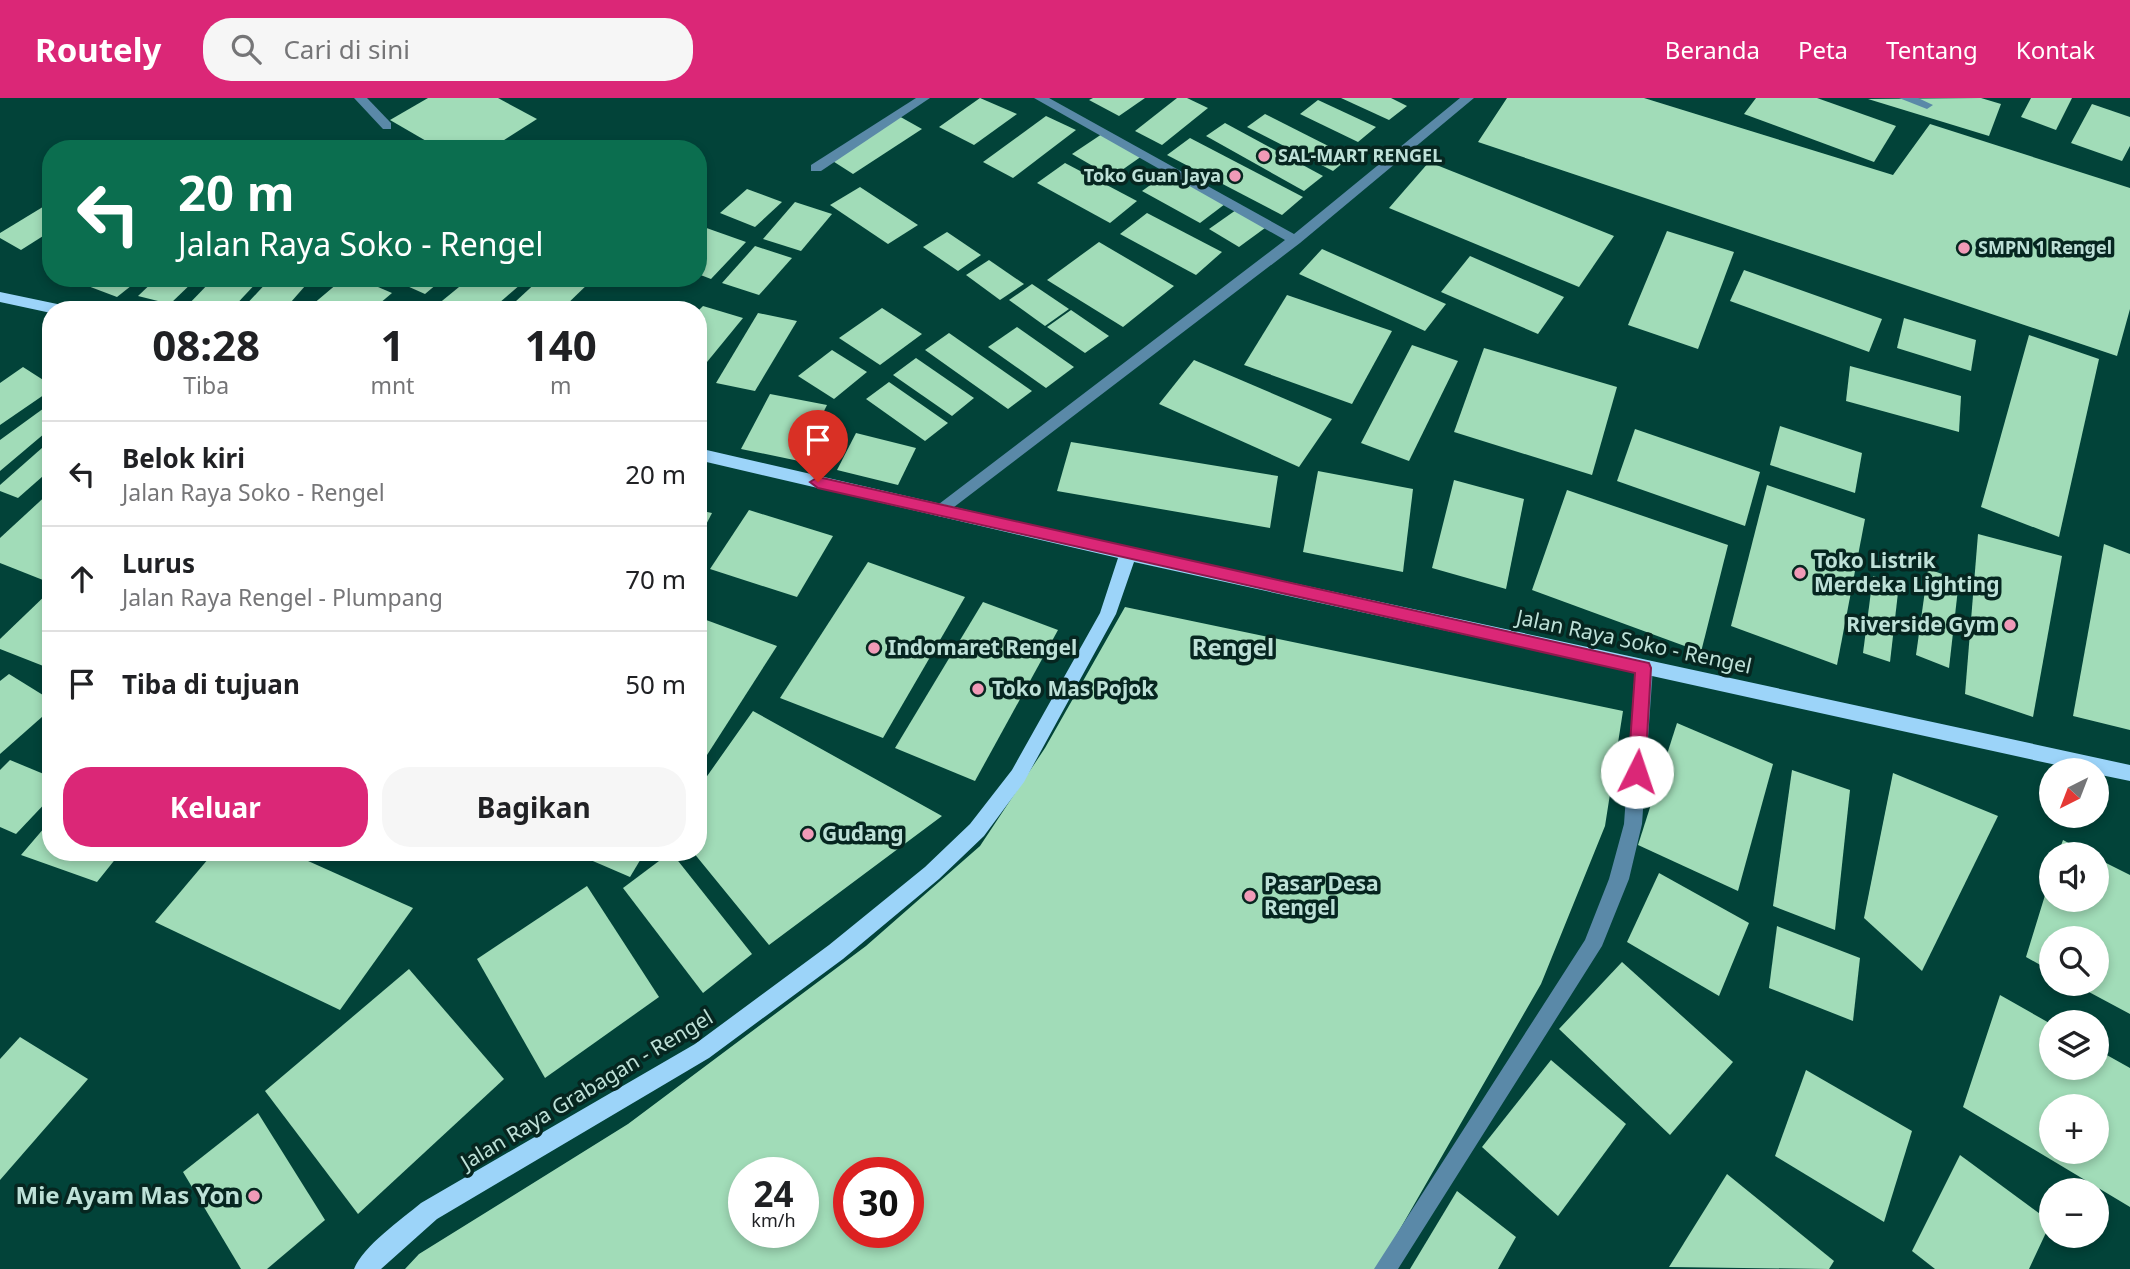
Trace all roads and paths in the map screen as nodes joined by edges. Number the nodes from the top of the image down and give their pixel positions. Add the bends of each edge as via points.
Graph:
1 (360, 98) edge
2 (924, 98) edge
3 (1040, 98) edge
4 (1468, 98) edge
5 (1905, 98) edge
6 (1927, 105) dead end
7 (387, 126) dead end
8 (816, 168) dead end
9 (1295, 240) junction
10 (0, 297) edge
11 (42, 306) edge
12 (707, 456) edge
13 (942, 511) junction
14 (1128, 554) junction
15 (1644, 668) junction
16 (2130, 773) edge
17 (365, 1269) edge
18 (1385, 1269) edge

1 - 7 street
2 - 8 street
3 - 9 street
4 - 9 street
5 - 6 street
9 - 13 street
10 - 11 main road
12 - 13 main road, Jalan Raya Soko - Rengel
13 - 14 main road, Jalan Raya Soko - Rengel
14 - 15 main road, Jalan Raya Soko - Rengel
14 - 17 main road, Jalan Raya Grabagan - Rengel via 1108,614 1018,776 977,830 932,873 836,952 702,1051 429,1211
15 - 16 main road, Jalan Raya Soko - Rengel
15 - 18 street via 1633,824 1619,879 1592,946

